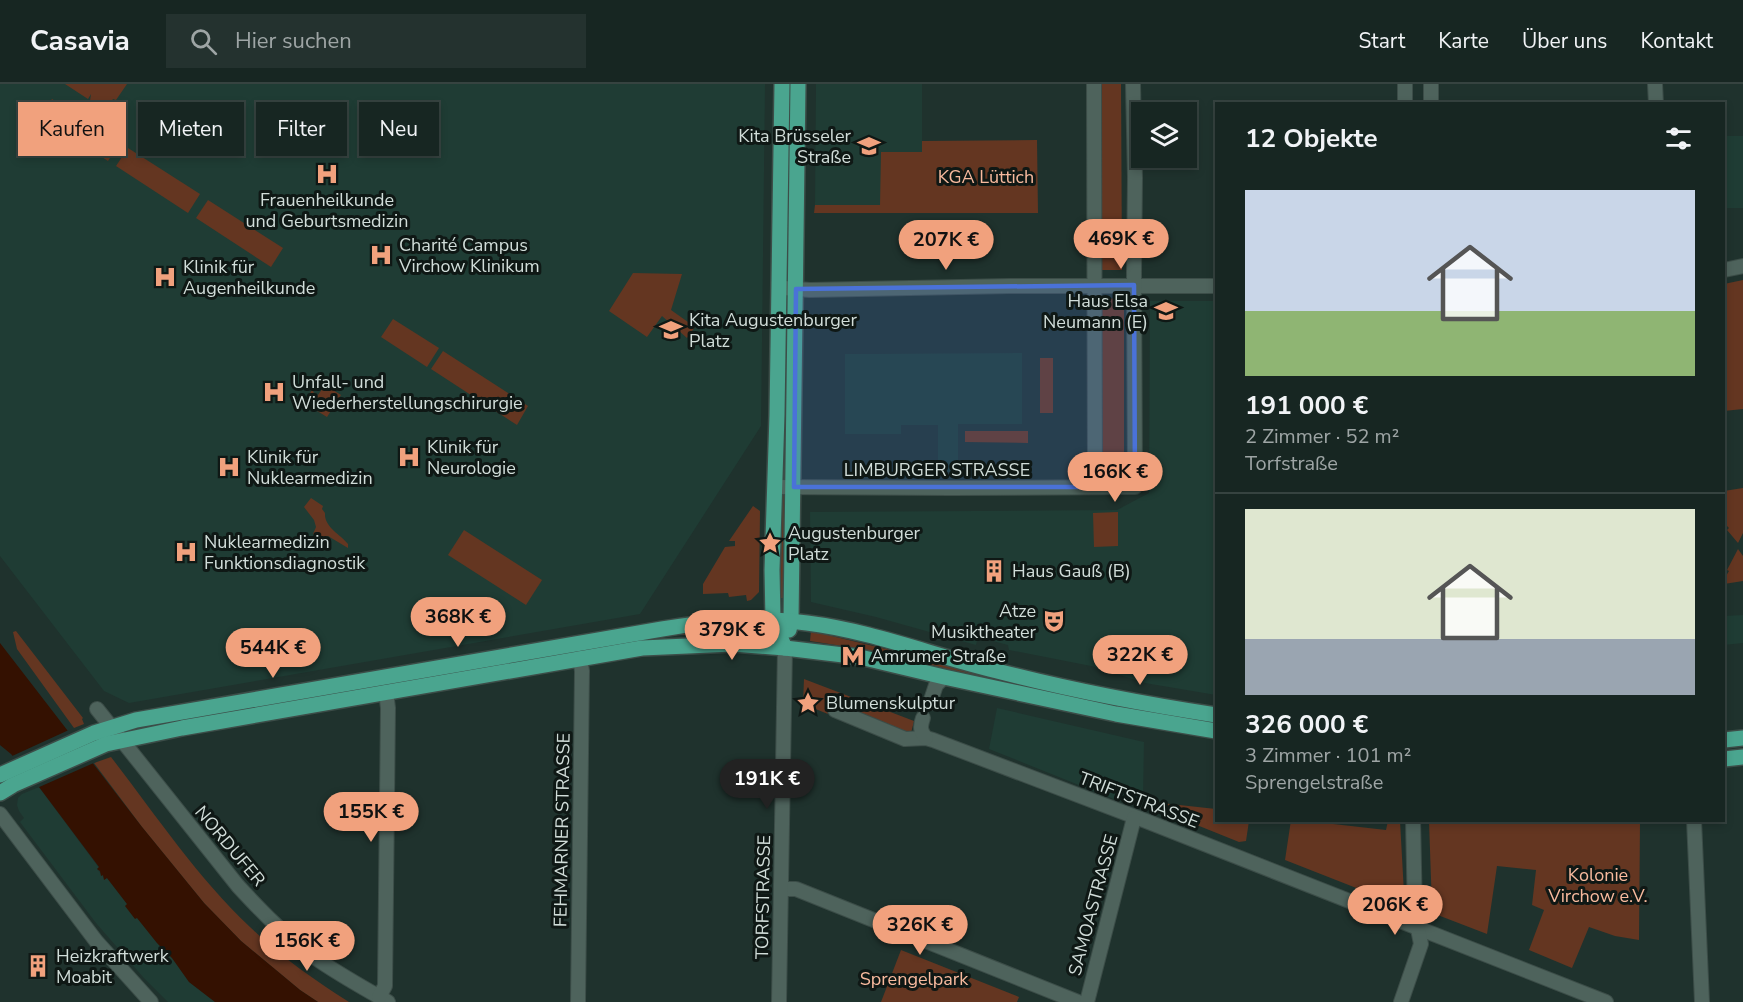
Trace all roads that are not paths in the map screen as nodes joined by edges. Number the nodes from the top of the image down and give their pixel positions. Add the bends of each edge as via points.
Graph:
1 (782, 84) edge
2 (798, 84) edge
3 (1094, 84) edge
4 (1133, 84) edge
5 (1405, 84) edge
6 (1431, 84) edge
7 (1655, 84) edge
8 (1404, 102) edge
9 (1431, 102) edge
10 (1656, 102) edge
11 (1743, 266) edge
12 (1725, 270) edge
13 (1134, 285) junction
14 (1215, 285) edge
15 (1094, 286) junction
16 (779, 287) junction
17 (796, 289) junction
18 (775, 487) junction
19 (794, 487) junction
20 (1095, 487) junction
21 (773, 620) junction
22 (791, 621) junction
23 (785, 648) junction
24 (580, 658) junction
25 (944, 677) junction
26 (386, 692) junction
27 (930, 702) dead end
28 (1142, 703) junction
29 (97, 709) dead end
30 (835, 710) dead end
31 (1215, 715) edge
32 (923, 718) dead end
33 (1139, 719) junction
34 (111, 727) junction
35 (1215, 731) edge
36 (926, 738) junction
37 (1743, 738) edge
38 (1725, 740) edge
39 (122, 741) junction
40 (1743, 757) edge
41 (1725, 759) edge
42 (4, 781) edge
43 (0, 814) edge
44 (1134, 818) junction
45 (1413, 822) edge
46 (1694, 822) edge
47 (781, 889) junction
48 (1417, 928) junction
49 (384, 1000) edge
50 (151, 1002) edge
51 (578, 1002) edge
52 (779, 1002) edge
53 (1078, 1002) edge
54 (1087, 1002) edge
55 (1401, 1002) edge
56 (1606, 1002) edge
57 (1702, 1002) edge

1 - 16 main road
2 - 17 main road
3 - 15 street
4 - 13 street
5 - 8 street
6 - 9 street
7 - 10 street
11 - 12 street
13 - 14 street
13 - 15 street
13 - 20 street, LIMBURGER STRASSE via 1135,487
15 - 17 street
15 - 20 street
16 - 17 street
16 - 18 main road
17 - 19 main road
18 - 19 street, LIMBURGER STRASSE
18 - 21 main road
19 - 20 street, LIMBURGER STRASSE
19 - 22 main road
21 - 22 main road
21 - 23 main road
21 - 34 main road via 700,623
22 - 23 main road
22 - 28 main road via 847,630 997,671
23 - 24 main road via 733,644 642,648
23 - 25 main road via 860,657
23 - 47 street, TORFSTRASSE
24 - 26 main road
24 - 51 street, FEHMARNER STRASSE
25 - 27 street via 936,685
25 - 33 main road
26 - 39 main road
26 - 49 street
28 - 31 main road
28 - 33 main road
29 - 34 street, NORDUFER
30 - 36 street, TRIFTSTRASSE via 905,738
32 - 36 street via 920,726
33 - 35 main road
34 - 39 street, NORDUFER
34 - 42 main road
36 - 44 street, TRIFTSTRASSE
37 - 38 main road
39 - 42 main road
39 - 49 street, NORDUFER via 260,909 315,957
40 - 41 main road
43 - 50 street via 96,941
44 - 48 street, TRIFTSTRASSE
44 - 54 street, SAMOASTRASSE
45 - 48 street
46 - 57 street
47 - 52 street, TORFSTRASSE
47 - 53 street via 796,889
48 - 55 street via 1421,944
48 - 56 street, TRIFTSTRASSE

